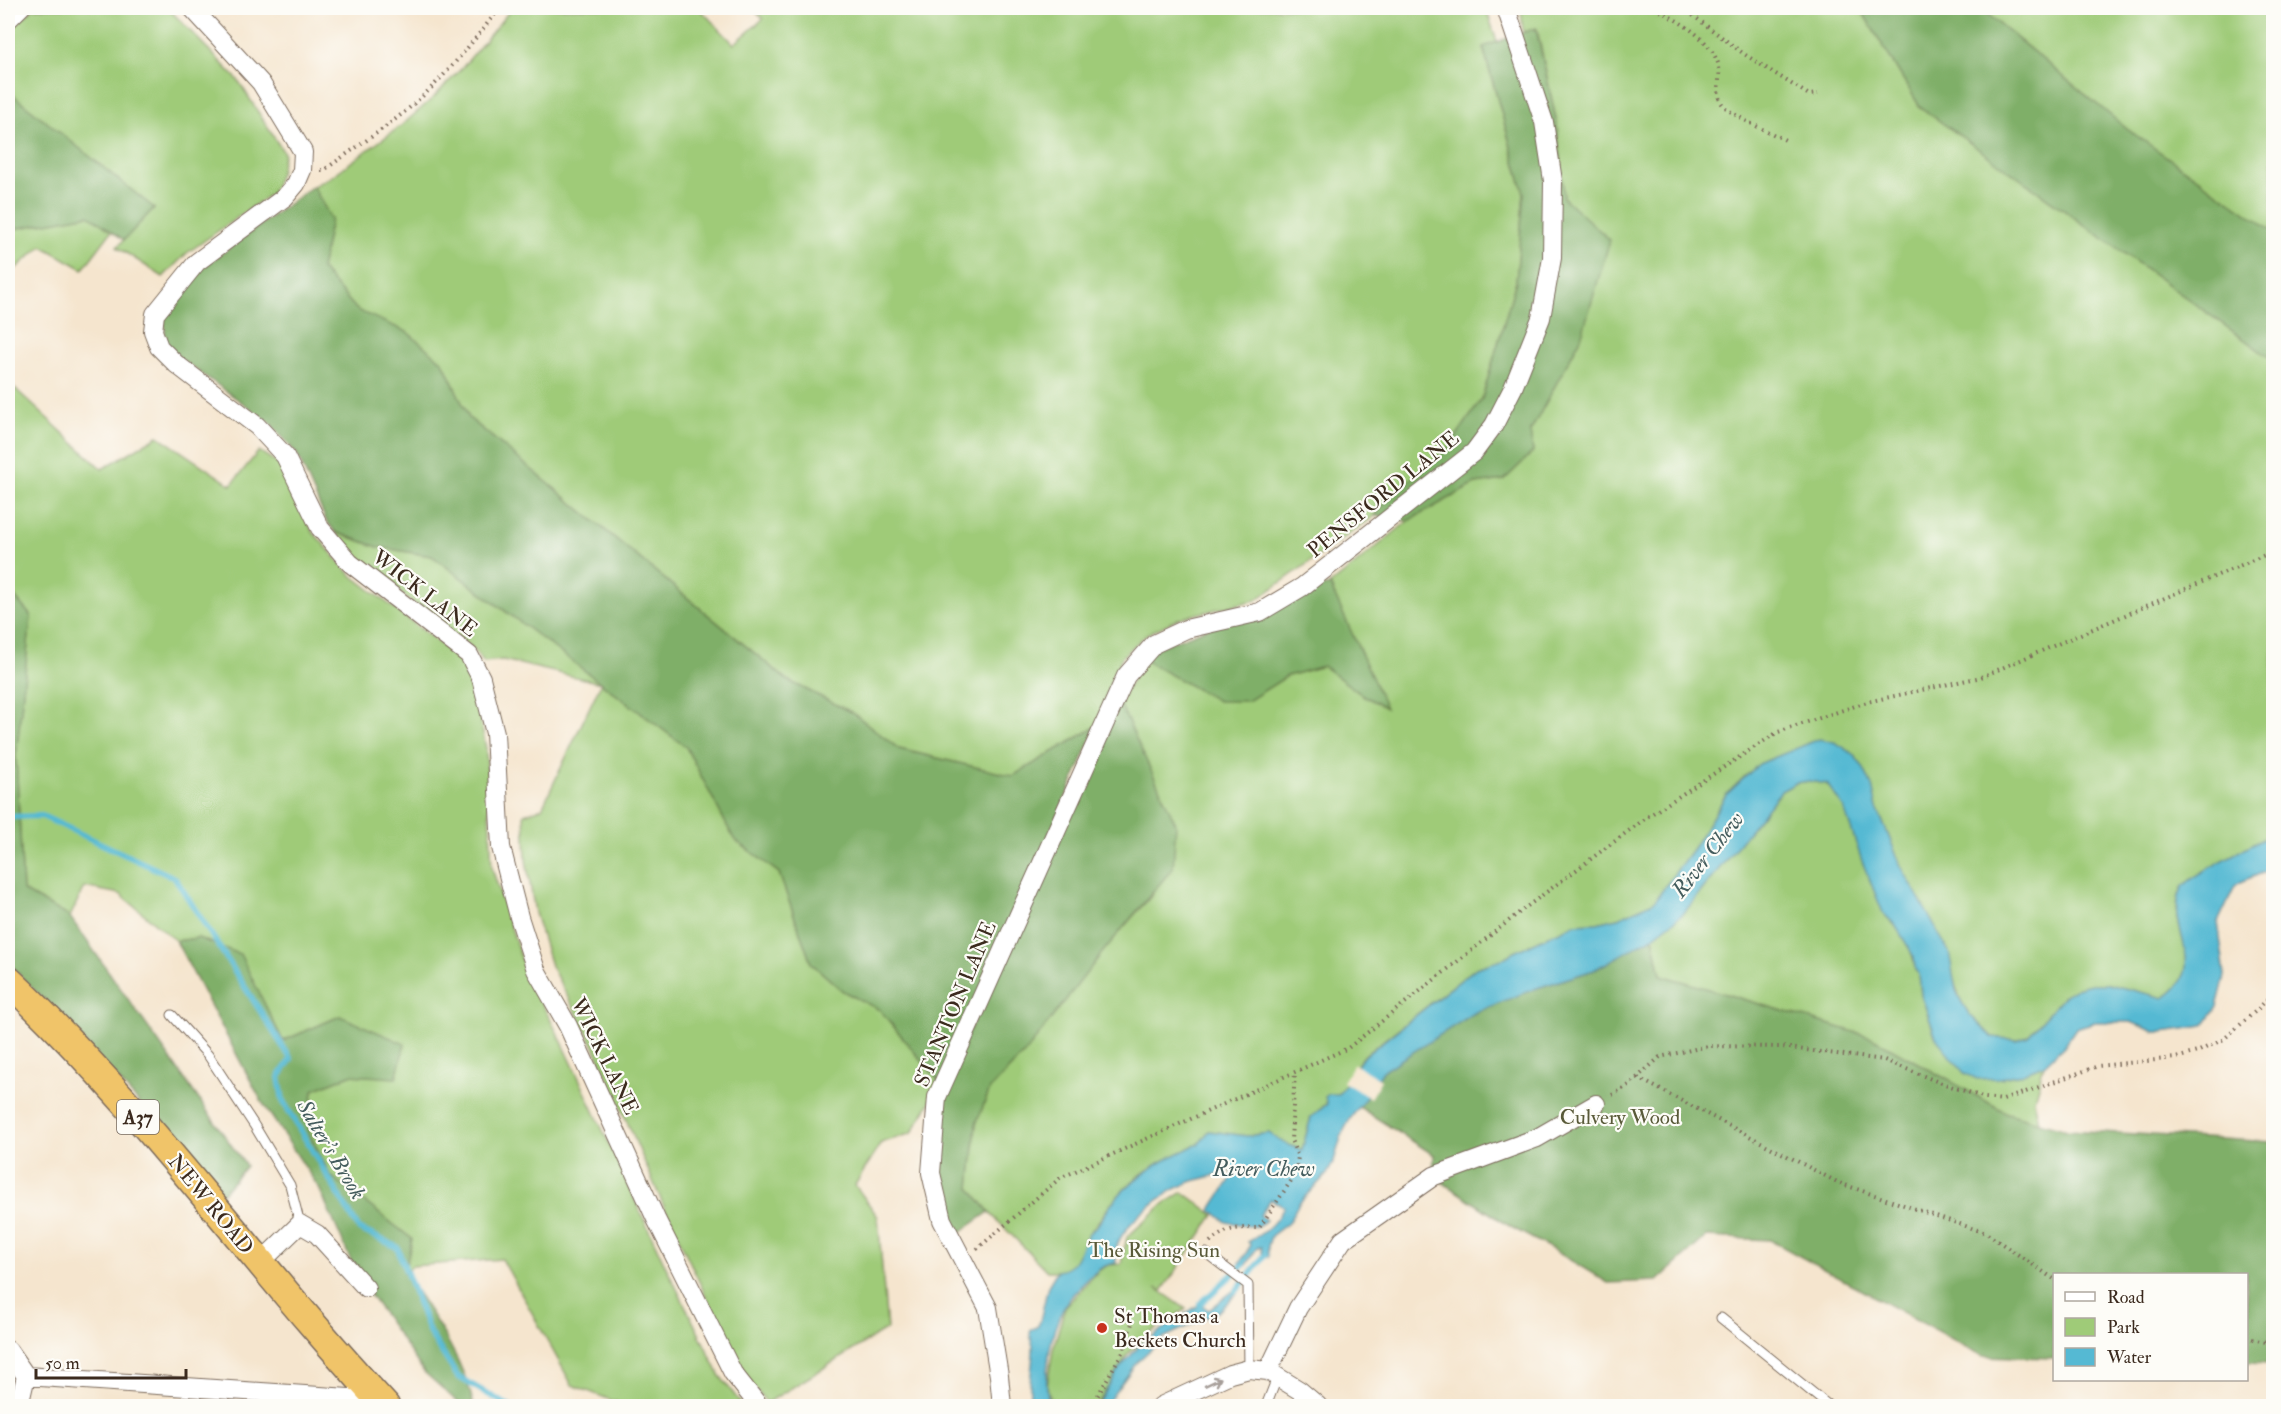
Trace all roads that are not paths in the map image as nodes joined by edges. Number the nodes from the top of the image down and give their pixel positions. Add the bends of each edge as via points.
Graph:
1 (26, 8) edge
2 (192, 8) edge
3 (1506, 8) edge
4 (8, 26) edge
5 (1100, 732) joint
6 (8, 980) edge
7 (171, 1015) dead end
8 (1596, 1104) road end
9 (300, 1224) junction
10 (1206, 1253) road end
11 (260, 1263) junction
12 (366, 1288) dead end
13 (1721, 1318) dead end
14 (8, 1350) edge
15 (1265, 1373) junction
16 (26, 1376) junction
17 (381, 1403) edge
18 (19, 1407) edge
19 (759, 1407) edge
20 (1002, 1407) edge
21 (1161, 1407) edge
22 (1266, 1407) edge
23 (1318, 1407) edge
24 (1829, 1407) edge

1 - 4 lane
2 - 19 street, WICK LANE via 261,83 303,152 302,170 285,197 197,262 155,314 153,331 159,347 257,426 285,456 320,528 350,563 469,655 481,678 495,733 501,847 536,970 568,1026 656,1219 728,1362
3 - 5 street, PENSFORD LANE via 1544,122 1553,181 1552,258 1541,318 1514,388 1494,425 1474,452 1302,588 1260,612 1186,629 1154,644 1126,676
5 - 20 street, STANTON LANE via 937,1097 931,1173 942,1220 988,1308
6 - 11 highway, NEW ROAD / A37 via 94,1067
7 - 9 lane via 208,1055 254,1125 290,1185
8 - 15 street via 1537,1138 1434,1176 1343,1240 1298,1308
9 - 11 street
9 - 12 street via 317,1234
10 - 15 lane via 1248,1285
11 - 17 highway, NEW ROAD / A37
13 - 24 lane
14 - 16 street
21 -> 15 street via 1230,1374
15 - 22 lane
15 - 23 street via 1299,1390
16 - 17 street
16 - 18 street

